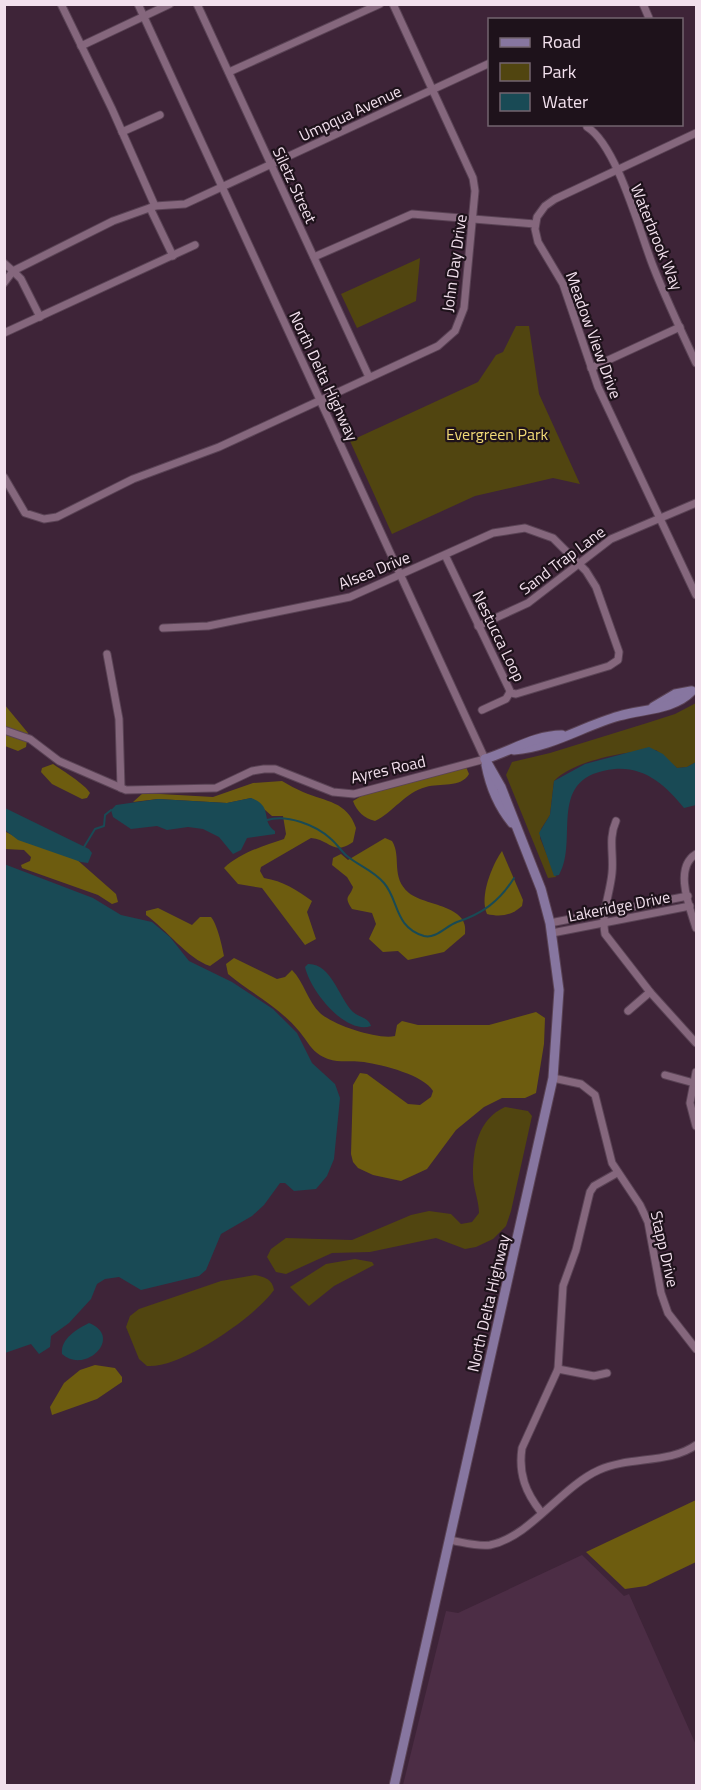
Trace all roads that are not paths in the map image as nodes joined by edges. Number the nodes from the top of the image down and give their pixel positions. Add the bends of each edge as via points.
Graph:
1 (61, 4) edge
2 (138, 4) edge
3 (170, 4) edge
4 (197, 4) edge
5 (380, 4) edge
6 (393, 4) edge
7 (643, 4) edge
8 (143, 16) junction
9 (649, 18) dead end
10 (81, 46) junction
11 (488, 63) edge
12 (229, 72) junction
13 (432, 90) junction
14 (160, 115) dead end
15 (586, 127) dead end
16 (122, 132) junction
17 (696, 133) edge
18 (270, 165) junction
19 (615, 170) junction
20 (221, 188) junction
21 (152, 207) junction
22 (474, 219) junction
23 (535, 224) junction
24 (195, 245) dead end
25 (173, 256) junction
26 (314, 257) junction
27 (4, 262) edge
28 (13, 271) junction
29 (4, 284) edge
30 (40, 317) junction
31 (680, 327) junction
32 (4, 333) edge
33 (696, 363) edge
34 (591, 368) junction
35 (369, 378) junction
36 (319, 402) junction
37 (4, 477) edge
38 (696, 503) edge
39 (660, 518) junction
40 (445, 555) junction
41 (579, 563) junction
42 (399, 576) junction
43 (696, 595) edge
44 (478, 626) junction
45 (163, 628) dead end
46 (107, 654) dead end
47 (694, 690) edge
48 (510, 692) junction
49 (482, 710) dead end
50 (4, 730) edge
51 (485, 759) junction
52 (121, 788) junction
53 (616, 821) dead end
54 (696, 854) edge
55 (688, 896) junction
56 (690, 906) junction
57 (606, 913) junction
58 (550, 923) junction
59 (603, 924) junction
60 (696, 928) edge
61 (552, 933) junction
62 (650, 992) junction
63 (628, 1011) dead end
64 (696, 1043) edge
65 (696, 1072) edge
66 (665, 1075) dead end
67 (553, 1078) junction
68 (694, 1083) junction
69 (696, 1126) edge
70 (617, 1173) junction
71 (696, 1349) edge
72 (558, 1369) junction
73 (607, 1373) dead end
74 (696, 1445) edge
75 (541, 1512) junction
76 (449, 1540) junction
77 (394, 1785) edge

1 - 10 street
2 - 8 street, North Delta Highway
3 - 8 street
4 - 12 street, Siletz Street
5 - 12 street
6 - 13 street, John Day Drive
7 - 9 street
8 - 10 street
8 - 20 street, North Delta Highway
10 - 16 street
11 - 13 street, Umpqua Avenue
12 - 18 street, Siletz Street
13 - 18 street, Umpqua Avenue
13 - 22 street, John Day Drive via 473,178
14 - 16 street
15 - 19 street, Waterbrook Way via 602,140
16 - 21 street
17 - 19 street
18 - 20 street, Umpqua Avenue
18 - 26 street, Siletz Street
19 - 23 street via 545,206
19 - 31 street, Waterbrook Way
20 - 21 street, Umpqua Avenue via 185,204
20 - 36 street, North Delta Highway
21 - 25 street
21 - 28 street, Umpqua Avenue via 113,221
22 - 23 street
22 - 26 street via 402,216
22 - 35 street, John Day Drive via 464,308 455,331 438,346
23 - 34 street, Meadow View Drive via 538,242 570,300
24 - 25 street
25 - 30 street
26 - 35 street, Siletz Street
27 - 28 street
28 - 29 street
28 - 30 street
30 - 32 street
31 - 33 street, Waterbrook Way
31 - 34 street
34 - 39 street, Meadow View Drive
35 - 36 street, John Day Drive
36 - 37 street, John Day Drive via 210,451 133,479 57,517 44,519 25,513
36 - 42 street, North Delta Highway
38 - 39 street, Sand Trap Lane
39 - 41 street, Sand Trap Lane via 611,539
39 - 43 street, Meadow View Drive
40 - 41 street, Alsea Drive via 493,533 525,528 553,538
40 - 42 street, Alsea Drive
40 - 44 street, Nestucca Loop
41 - 44 street, Sand Trap Lane via 528,603
41 - 48 street, Nestucca Loop via 596,587 619,652 618,660 516,694
42 - 45 street, Alsea Drive via 329,602 207,626
42 - 51 street, North Delta Highway
44 - 48 street, Nestucca Loop
46 - 52 street via 119,725
47 - 51 street, Ayres Road via 565,735 542,737
48 - 49 street via 506,699
50 - 52 street, Ayres Road via 30,739 64,764
51 - 52 street, Ayres Road via 354,794 333,792 264,769 216,788
51 - 58 street, North Delta Highway via 501,788 541,889
53 - 57 street via 610,835 612,875
54 - 55 street via 685,867
55 - 56 street
55 - 57 street, Lakeridge Drive
56 - 59 street, Lakeridge Drive
56 - 60 street
57 - 58 street, Lakeridge Drive
57 - 59 street
58 - 61 street, North Delta Highway
59 - 61 street, Lakeridge Drive
59 - 62 street via 609,941
61 - 67 street, North Delta Highway via 559,990
62 - 63 street
62 - 64 street
65 - 68 street
66 - 68 street
67 - 70 street, Stapp Drive via 581,1084 592,1092
67 - 76 street, North Delta Highway
68 - 69 street via 690,1108
70 - 71 street, Stapp Drive via 646,1217 668,1313
70 - 72 street via 590,1192 563,1286
72 - 73 street via 594,1376
72 - 75 street via 521,1455 524,1484
74 - 75 street via 677,1454 634,1459 601,1469 571,1486
75 - 76 street via 494,1544
76 - 77 street, North Delta Highway

